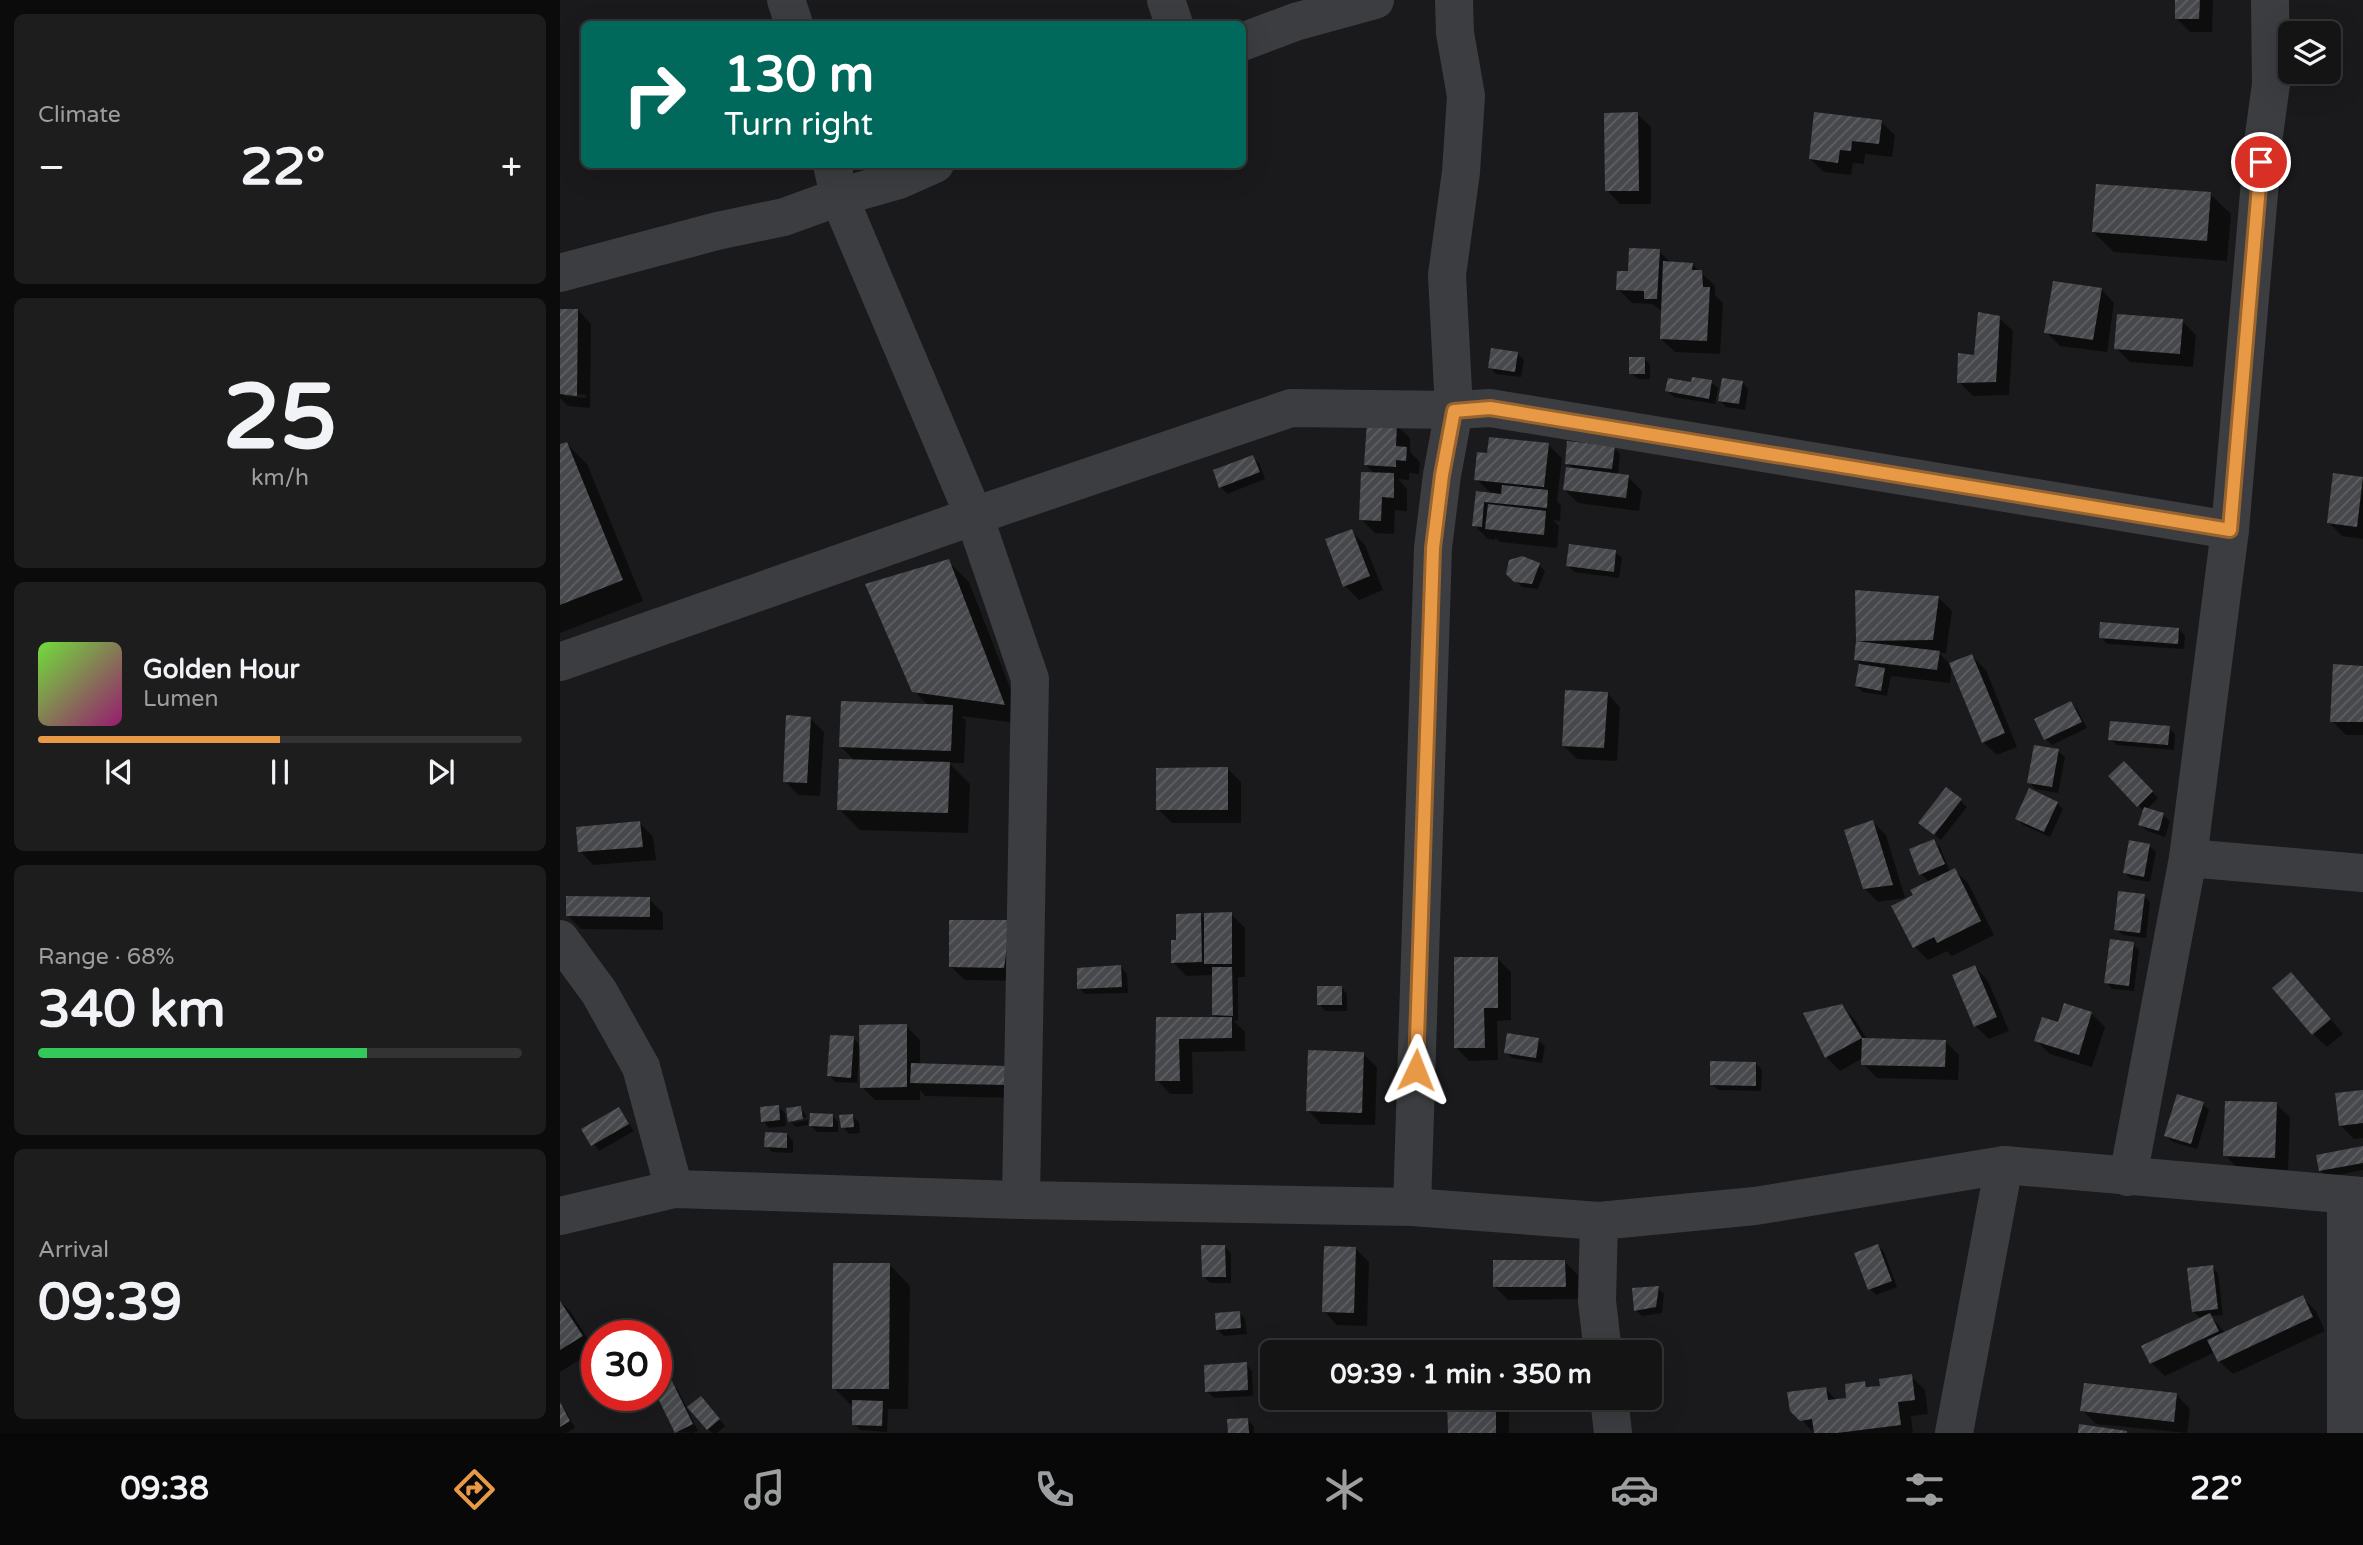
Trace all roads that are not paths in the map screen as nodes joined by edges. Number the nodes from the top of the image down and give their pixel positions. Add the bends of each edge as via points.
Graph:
1 (786, 0) edge
2 (1166, 0) edge
3 (1375, 0) edge
4 (1454, 0) edge
5 (2270, 0) edge
6 (793, 21) edge
7 (1173, 21) edge
8 (1246, 41) edge
9 (926, 168) edge
10 (835, 181) edge
11 (560, 273) edge
12 (1454, 411) junction
13 (974, 516) junction
14 (2230, 530) junction
15 (560, 662) edge
16 (2188, 858) junction
17 (2363, 873) edge
18 (560, 939) edge
19 (2004, 1165) junction
20 (2128, 1177) junction
21 (674, 1189) junction
22 (2355, 1196) edge
23 (1021, 1200) junction
24 (1412, 1207) junction
25 (560, 1216) edge
26 (1599, 1221) junction
27 (1602, 1340) edge
28 (1610, 1410) edge
29 (1613, 1433) edge
30 (1954, 1433) edge
31 (2346, 1433) edge

1 - 6 street
2 - 7 street
3 - 8 street
4 - 12 street via 1466,96 1447,275
5 - 14 street via 2271,84
9 - 10 street via 899,180
10 - 11 street via 784,217
10 - 13 street
12 - 13 street via 1291,408
12 - 14 street via 1490,408
12 - 24 street via 1433,548
13 - 15 street
13 - 23 street via 1030,678
14 - 16 street
16 - 17 street
16 - 20 street
18 - 21 street via 598,992 641,1067
19 - 20 street
19 - 26 street via 1755,1206
19 - 30 street
20 - 22 street
21 - 23 street
21 - 25 street
22 - 31 street
23 - 24 street
24 - 26 street
26 - 27 street via 1597,1301
28 - 29 street

